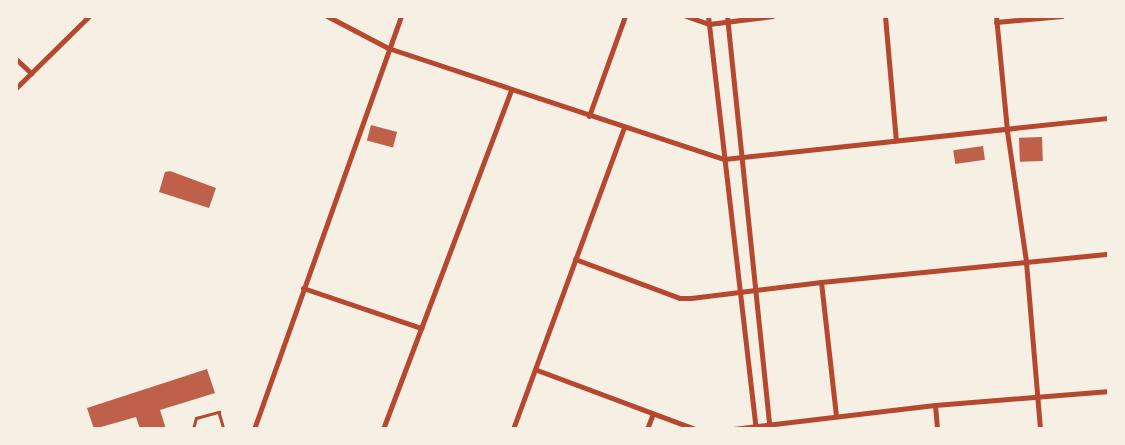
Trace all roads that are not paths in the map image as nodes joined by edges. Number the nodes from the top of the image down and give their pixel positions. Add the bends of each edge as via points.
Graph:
1 (89, 16) edge
2 (327, 16) edge
3 (401, 16) edge
4 (625, 16) edge
5 (686, 16) edge
6 (708, 16) edge
7 (772, 16) edge
8 (885, 16) edge
9 (1062, 16) edge
10 (727, 19) edge
11 (996, 19) edge
12 (709, 24) junction
13 (388, 48) junction
14 (16, 59) edge
15 (31, 73) junction
16 (16, 88) edge
17 (511, 90) junction
18 (589, 116) junction
19 (1109, 118) edge
20 (624, 128) junction
21 (1007, 131) junction
22 (896, 141) junction
23 (742, 158) junction
24 (724, 159) junction
25 (1109, 254) edge
26 (575, 259) junction
27 (1026, 262) junction
28 (821, 282) junction
29 (303, 288) junction
30 (757, 289) junction
31 (740, 291) junction
32 (421, 328) junction
33 (536, 370) junction
34 (1109, 391) edge
35 (1037, 398) junction
36 (935, 405) junction
37 (652, 416) junction
38 (836, 416) junction
39 (770, 426) edge
40 (756, 427) edge
41 (192, 429) edge
42 (224, 429) edge
43 (254, 429) edge
44 (382, 429) edge
45 (513, 429) edge
46 (648, 429) edge
47 (694, 429) edge
48 (733, 429) edge
49 (937, 429) edge
50 (1040, 429) edge

1 - 15 street
2 - 13 street
3 - 13 street
4 - 18 street
5 - 12 street
6 - 12 street
7 - 10 street
8 - 22 street
9 - 11 street
10 - 12 street
10 - 23 street
11 - 21 street
12 - 24 street
13 - 17 street
13 - 29 street
14 - 15 street
15 - 16 street
17 - 18 street
17 - 32 street
18 - 20 street
19 - 21 street
20 - 24 street
20 - 26 street
21 - 22 street
21 - 27 street
22 - 23 street
23 - 24 street
23 - 30 street
24 - 31 street
25 - 27 street
26 - 31 street via 680,298
26 - 33 street
27 - 28 street
27 - 35 street
28 - 30 street
28 - 38 street
29 - 32 street
29 - 43 street
30 - 31 street
30 - 39 street
31 - 40 street
32 - 44 street
33 - 37 street
33 - 45 street
34 - 35 street
35 - 36 street
35 - 50 street
36 - 38 street
36 - 49 street
37 - 46 street
37 - 47 street
38 - 39 street
39 - 40 street
40 - 48 street
41 - 42 lane via 196,418 219,412

